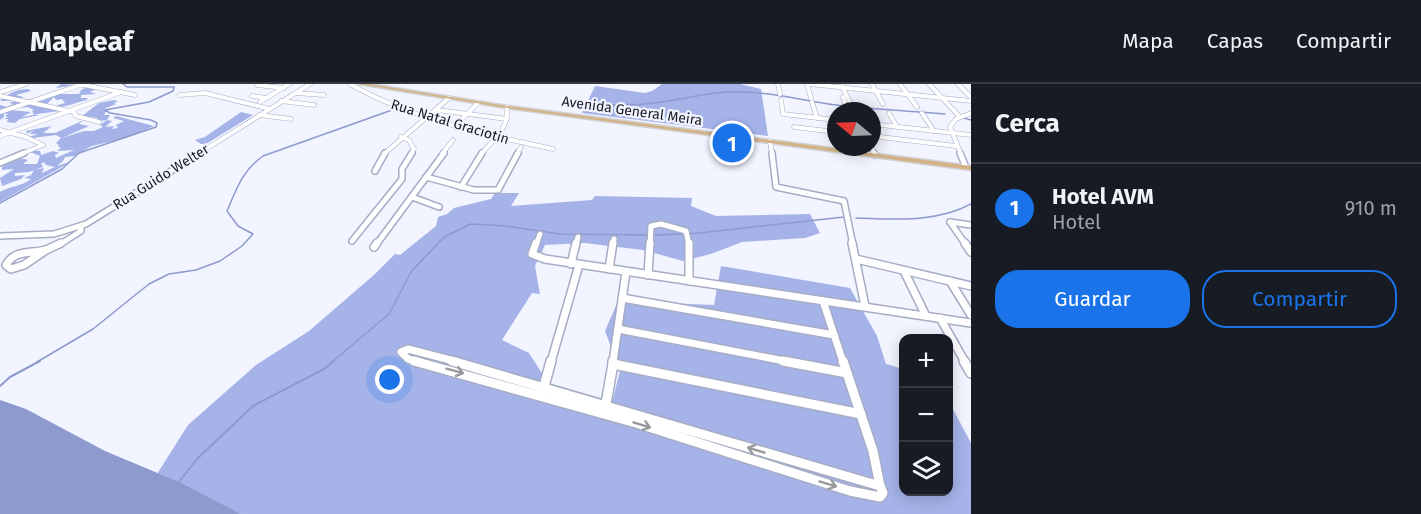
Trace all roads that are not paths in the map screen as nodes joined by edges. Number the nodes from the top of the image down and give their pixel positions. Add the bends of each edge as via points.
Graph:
1 (26, 84) edge
2 (80, 84) edge
3 (310, 84) edge
4 (351, 84) edge
5 (362, 84) edge
6 (367, 84) edge
7 (778, 84) edge
8 (808, 84) edge
9 (872, 84) edge
10 (900, 84) edge
11 (929, 84) edge
12 (958, 84) edge
13 (257, 85) edge
14 (287, 85) edge
15 (840, 86) edge
16 (187, 88) dead end
17 (968, 90) edge
18 (876, 91) junction
19 (120, 92) junction
20 (296, 93) junction
21 (0, 94) edge
22 (780, 94) dead end
23 (908, 94) junction
24 (135, 95) dead end
25 (324, 95) dead end
26 (252, 96) dead end
27 (267, 98) junction
28 (450, 98) junction
29 (941, 98) junction
30 (971, 99) edge
31 (781, 100) dead end
32 (281, 101) junction
33 (29, 102) junction
34 (260, 102) dead end
35 (848, 102) edge
36 (478, 103) junction
37 (883, 104) dead end
38 (314, 105) dead end
39 (508, 106) junction
40 (917, 107) dead end
41 (270, 109) junction
42 (0, 110) edge
43 (437, 110) junction
44 (68, 111) junction
45 (889, 113) dead end
46 (922, 113) dead end
47 (971, 113) edge
48 (467, 114) junction
49 (259, 115) junction
50 (429, 117) junction
51 (960, 117) junction
52 (817, 118) junction
53 (291, 119) dead end
54 (507, 119) junction
55 (827, 119) edge
56 (99, 122) dead end
57 (456, 125) junction
58 (881, 125) edge
59 (794, 127) dead end
60 (897, 127) junction
61 (0, 130) edge
62 (827, 131) edge
63 (934, 131) junction
64 (8, 132) junction
65 (952, 133) junction
66 (971, 135) edge
67 (0, 136) edge
68 (400, 137) junction
69 (881, 137) edge
70 (498, 139) junction
71 (453, 140) dead end
72 (770, 140) junction
73 (827, 146) edge
74 (956, 146) junction
75 (521, 147) dead end
76 (553, 149) dead end
77 (881, 153) edge
78 (0, 163) edge
79 (969, 166) edge
80 (375, 171) dead end
81 (426, 177) junction
82 (461, 187) junction
83 (412, 197) junction
84 (439, 207) dead end
85 (971, 225) edge
86 (81, 226) junction
87 (62, 232) junction
88 (540, 234) dead end
89 (0, 236) edge
90 (67, 237) junction
91 (578, 237) dead end
92 (614, 239) dead end
93 (352, 241) dead end
94 (374, 247) dead end
95 (48, 250) junction
96 (971, 252) edge
97 (856, 260) junction
98 (575, 264) junction
99 (609, 269) junction
100 (904, 271) junction
101 (626, 272) junction
102 (648, 275) junction
103 (689, 281) junction
104 (950, 281) junction
105 (971, 286) edge
106 (622, 298) junction
107 (823, 301) junction
108 (865, 306) junction
109 (971, 315) edge
110 (926, 316) junction
111 (940, 318) junction
112 (971, 323) edge
113 (618, 329) junction
114 (834, 335) junction
115 (613, 364) junction
116 (847, 373) junction
117 (971, 373) edge
118 (543, 391) junction
119 (605, 410) junction
120 (861, 414) junction

1 - 21 street
2 - 19 street
2 - 33 street
3 - 20 street, Rua Guido Welter
4 - 50 street, Rua Natal Graciotin via 374,98
5 - 28 main road, Avenida General Meira
6 - 28 main road, Avenida General Meira
7 - 22 street
8 - 15 street
8 - 52 street
9 - 18 street
10 - 23 street
11 - 29 street
12 - 17 street
13 - 14 street
14 - 27 street
15 - 18 street
15 - 35 street
16 - 41 street via 180,95 205,93
17 - 30 street
18 - 23 street
18 - 37 street
19 - 24 street
19 - 44 street
20 - 25 street
20 - 32 street, Rua Guido Welter
21 - 33 street
23 - 29 street
23 - 40 street
26 - 27 street
27 - 34 street
28 - 36 main road, Avenida General Meira
28 - 39 main road, Avenida General Meira
28 - 43 street
29 - 30 street
29 - 51 street
31 - 52 street via 783,114
32 - 38 street
32 - 41 street, Rua Guido Welter
33 - 42 street
33 - 44 street
36 - 39 main road, Avenida General Meira
36 - 48 street
39 - 54 street
39 - 72 main road, Avenida General Meira
41 - 49 street, Rua Guido Welter
43 - 48 street
43 - 50 street
44 - 56 street
44 - 64 street
45 - 60 street
46 - 63 street
47 - 51 street
48 - 54 street
48 - 57 street
49 - 53 street
49 - 86 street, Rua Guido Welter
50 - 57 street, Rua Natal Graciotin
50 - 68 street
51 - 65 street via 951,123
52 - 55 street
54 - 70 street
57 - 70 street, Rua Natal Graciotin
58 - 60 street
59 - 62 street
60 - 63 street
61 - 64 street
63 - 65 street
64 - 67 street
64 - 78 street via 43,145
65 - 66 street
65 - 74 street
68 - 80 street via 386,150
68 - 93 street via 409,140 414,149 402,169 401,181
69 - 74 street
70 - 76 street, Rua Natal Graciotin
70 - 82 street via 480,156
71 - 81 street
72 - 73 main road, Avenida General Meira
72 - 97 street via 776,187 844,201
74 - 79 street
75 - 82 street via 498,190
77 - 79 main road, Avenida General Meira
81 - 82 street
81 - 83 street
83 - 84 street
83 - 94 street
85 - 96 street via 950,222
86 - 87 street, Rua Guido Welter
86 - 90 street via 81,231
87 - 89 street, Rua Guido Welter
87 - 90 street
88 - 98 street via 532,254
90 - 95 street
91 - 98 street
92 - 99 street
95 - 95 street via 19,268 6,265 17,253
97 - 100 street
97 - 108 street
98 - 99 street
98 - 118 street
99 - 101 street
100 - 104 street
100 - 110 street
101 - 102 street
101 - 106 street
102 - 103 street
102 - 103 street via 651,226 661,224 686,231
103 - 107 street
104 - 105 street
104 - 109 street
106 - 113 street
106 - 114 street
107 - 108 street
107 - 114 street
108 - 110 street
110 - 111 street
111 - 112 street
111 - 117 street
113 - 115 street
113 - 116 street
114 - 116 street
115 - 119 street
115 - 120 street
116 - 120 street
118 -> 118 street via 413,349 401,352 408,359
118 - 119 street
119 - 120 street via 880,486

